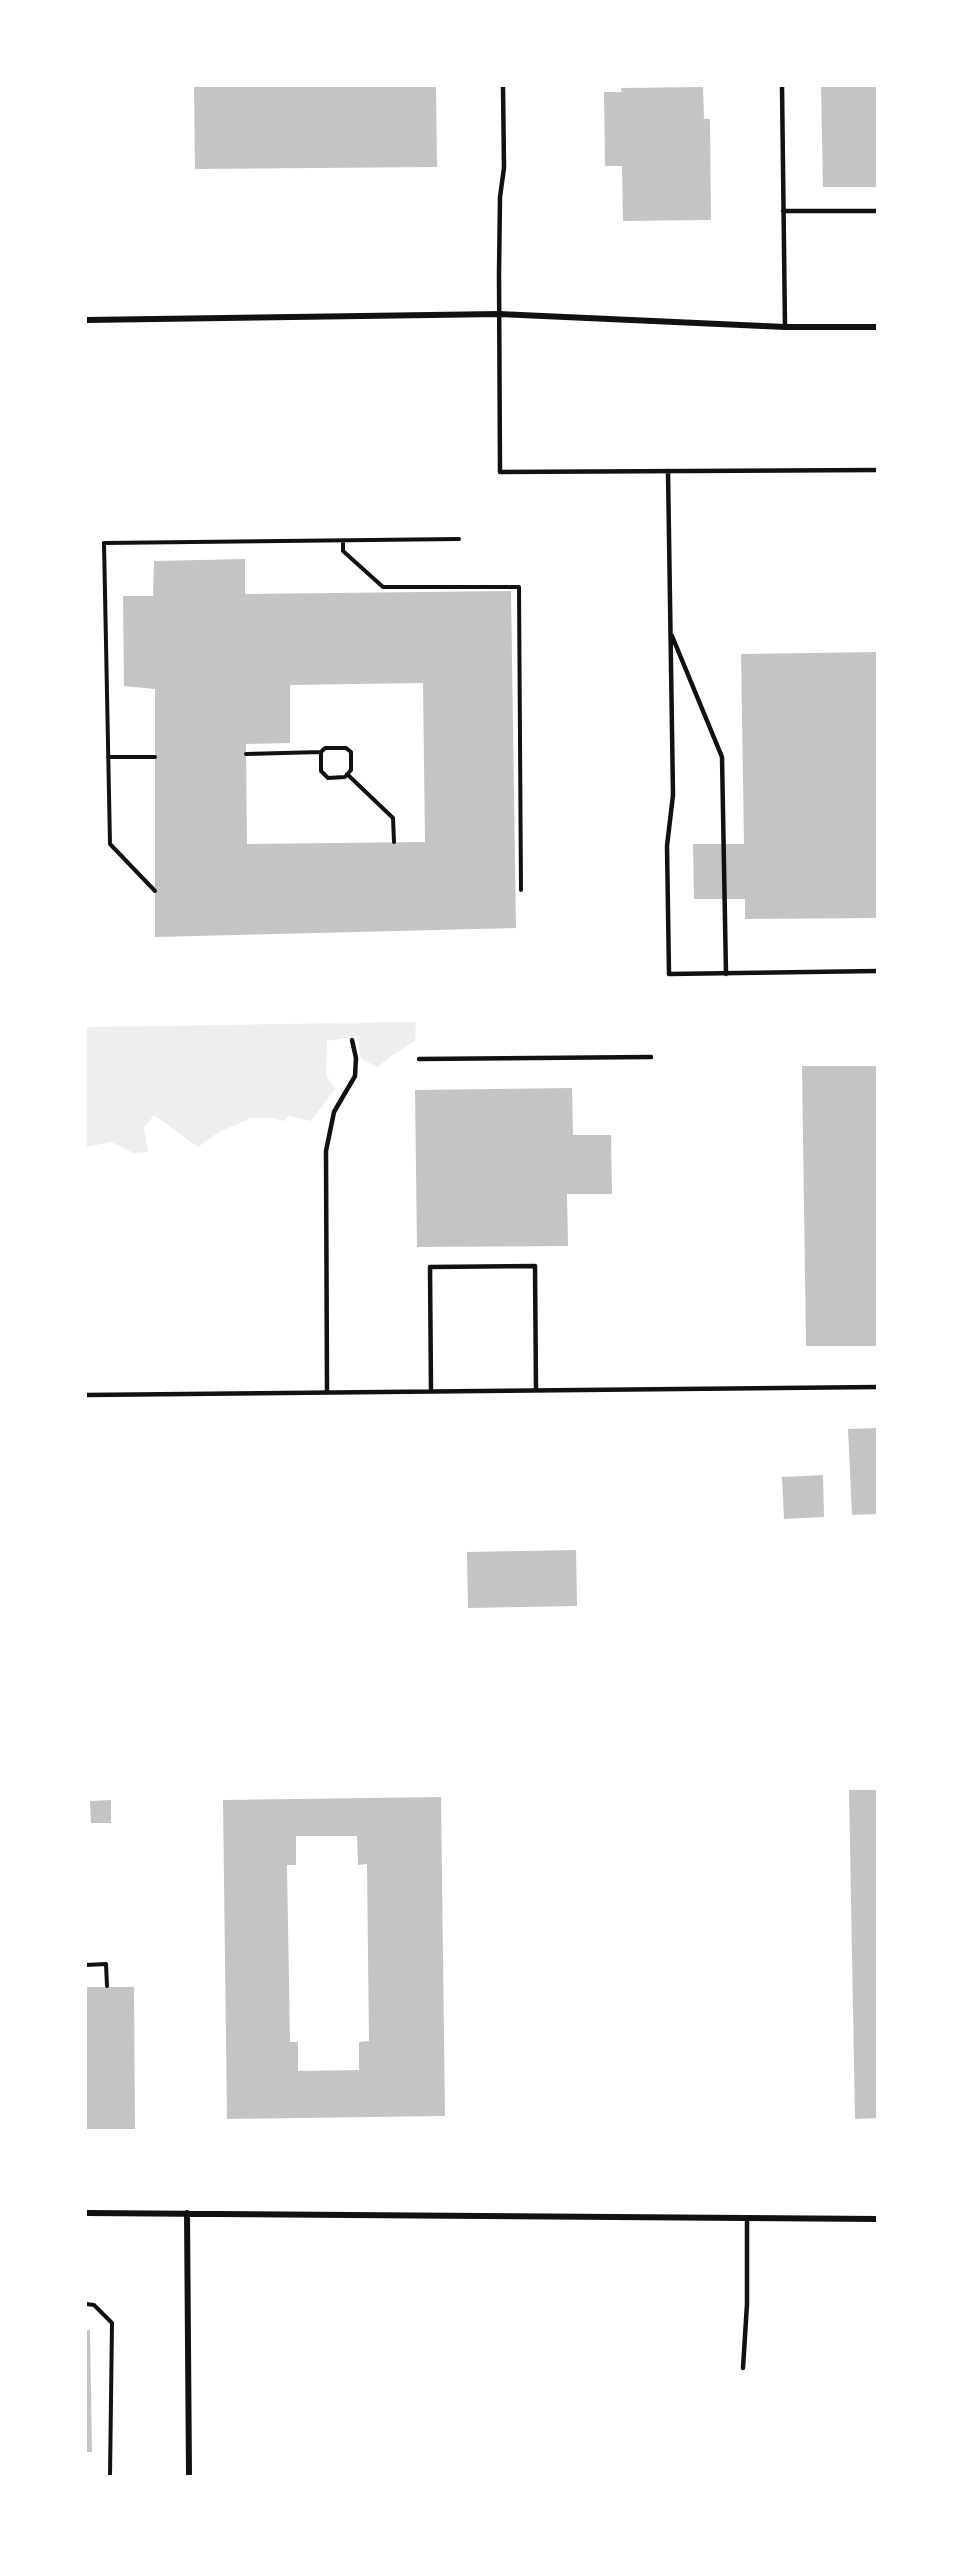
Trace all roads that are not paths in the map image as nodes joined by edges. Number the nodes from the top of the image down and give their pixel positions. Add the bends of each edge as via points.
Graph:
1 (503, 86) edge
2 (782, 86) edge
3 (783, 211) junction
4 (878, 211) edge
5 (500, 314) junction
6 (86, 320) edge
7 (785, 327) junction
8 (878, 327) edge
9 (878, 470) edge
10 (668, 471) junction
11 (671, 633) junction
12 (878, 971) edge
13 (726, 974) junction
14 (352, 1040) dead end
15 (651, 1057) dead end
16 (419, 1059) dead end
17 (878, 1388) edge
18 (537, 1390) junction
19 (327, 1391) junction
20 (431, 1391) junction
21 (86, 1395) edge
22 (187, 2212) junction
23 (86, 2213) edge
24 (747, 2219) junction
25 (878, 2219) edge
26 (743, 2368) dead end
27 (189, 2476) edge

1 - 5 lane
2 - 3 lane
3 - 4 lane
3 - 7 lane
5 - 6 street
5 - 7 street
5 - 10 lane via 500,472
7 - 8 street
9 - 10 lane
10 - 11 lane
11 - 13 lane via 722,757
11 - 13 lane via 669,974
12 - 13 lane
14 - 19 lane via 355,1076 334,1112 326,1151
15 - 16 lane
17 - 18 lane
18 - 20 lane
18 - 20 lane via 535,1266 430,1267
19 - 20 lane
19 - 21 lane
22 - 23 street
22 - 24 street
22 - 27 street
24 - 25 street
24 - 26 lane

